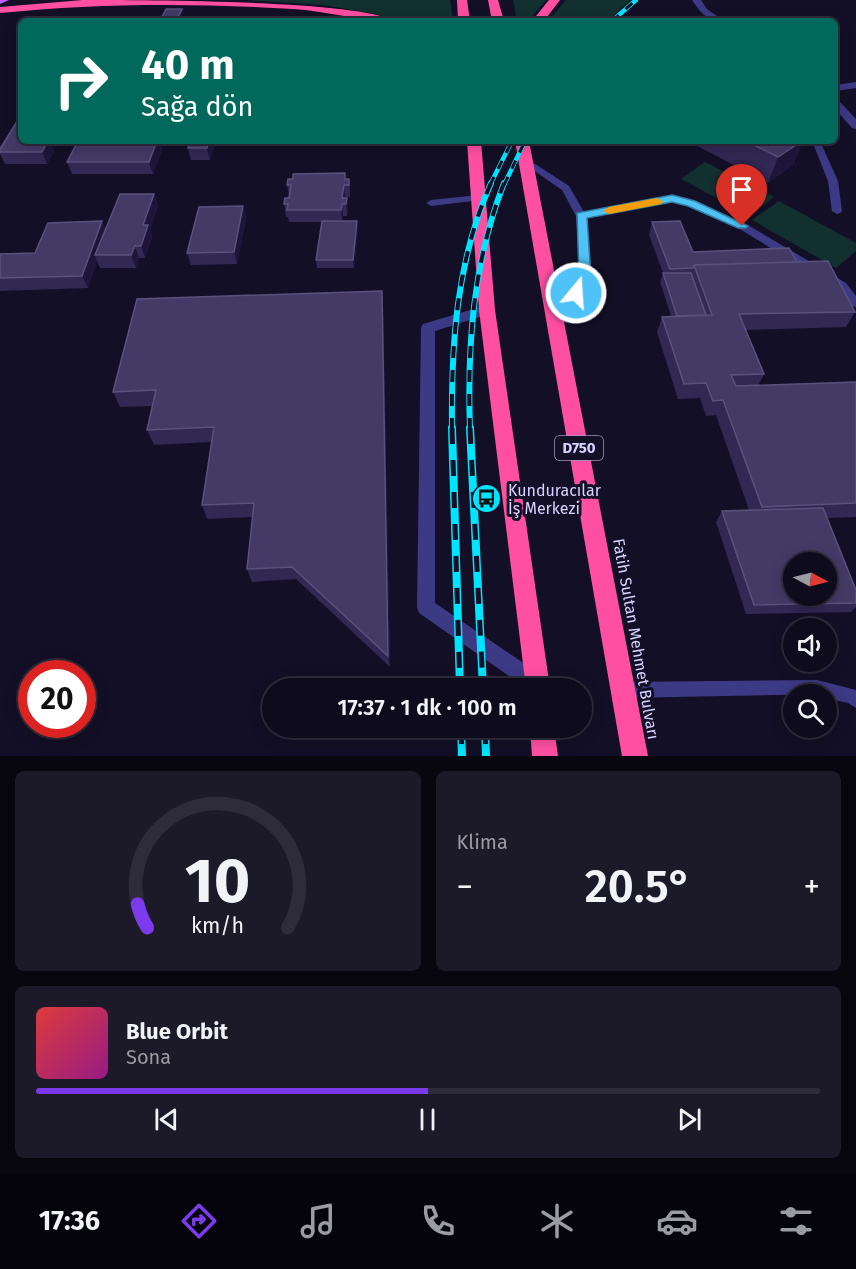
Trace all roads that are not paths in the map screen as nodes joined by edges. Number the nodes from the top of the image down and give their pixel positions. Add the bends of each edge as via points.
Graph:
1 (5, 0) edge
2 (462, 0) edge
3 (493, 0) edge
4 (555, 0) edge
5 (696, 0) edge
6 (0, 1) edge
7 (0, 10) edge
8 (372, 18) edge
9 (464, 18) edge
10 (497, 18) edge
11 (540, 18) edge
12 (715, 18) edge
13 (856, 86) edge
14 (838, 88) edge
15 (838, 106) edge
16 (856, 126) edge
17 (474, 144) edge
18 (523, 144) edge
19 (815, 144) edge
20 (526, 161) junction
21 (478, 198) junction
22 (431, 203) dead end
23 (837, 211) dead end
24 (581, 216) junction
25 (856, 303) edge
26 (487, 310) junction
27 (557, 327) junction
28 (527, 678) edge
29 (537, 678) edge
30 (622, 690) junction
31 (856, 700) edge
32 (543, 738) edge
33 (545, 756) edge
34 (635, 756) edge

1 - 6 main road
2 - 9 highway
3 - 10 highway
4 - 11 highway
5 - 12 street
7 - 8 highway via 118,2 230,3 333,10
13 - 14 street
15 - 16 street
17 - 21 highway
18 - 20 highway, Fatih Sultan Mehmet Bulvarı / D750
19 - 23 lane via 833,181
20 - 24 lane via 566,188
20 - 27 highway, Fatih Sultan Mehmet Bulvarı / D750
21 - 22 lane
21 - 26 highway
24 - 25 lane via 672,199 691,203 742,226 842,286
24 - 27 lane via 585,276
26 - 28 street via 428,328 426,607
26 - 29 highway
27 - 30 highway, Fatih Sultan Mehmet Bulvarı / D750
30 - 31 lane via 817,687
30 - 34 highway, Fatih Sultan Mehmet Bulvarı / D750
32 - 33 highway

